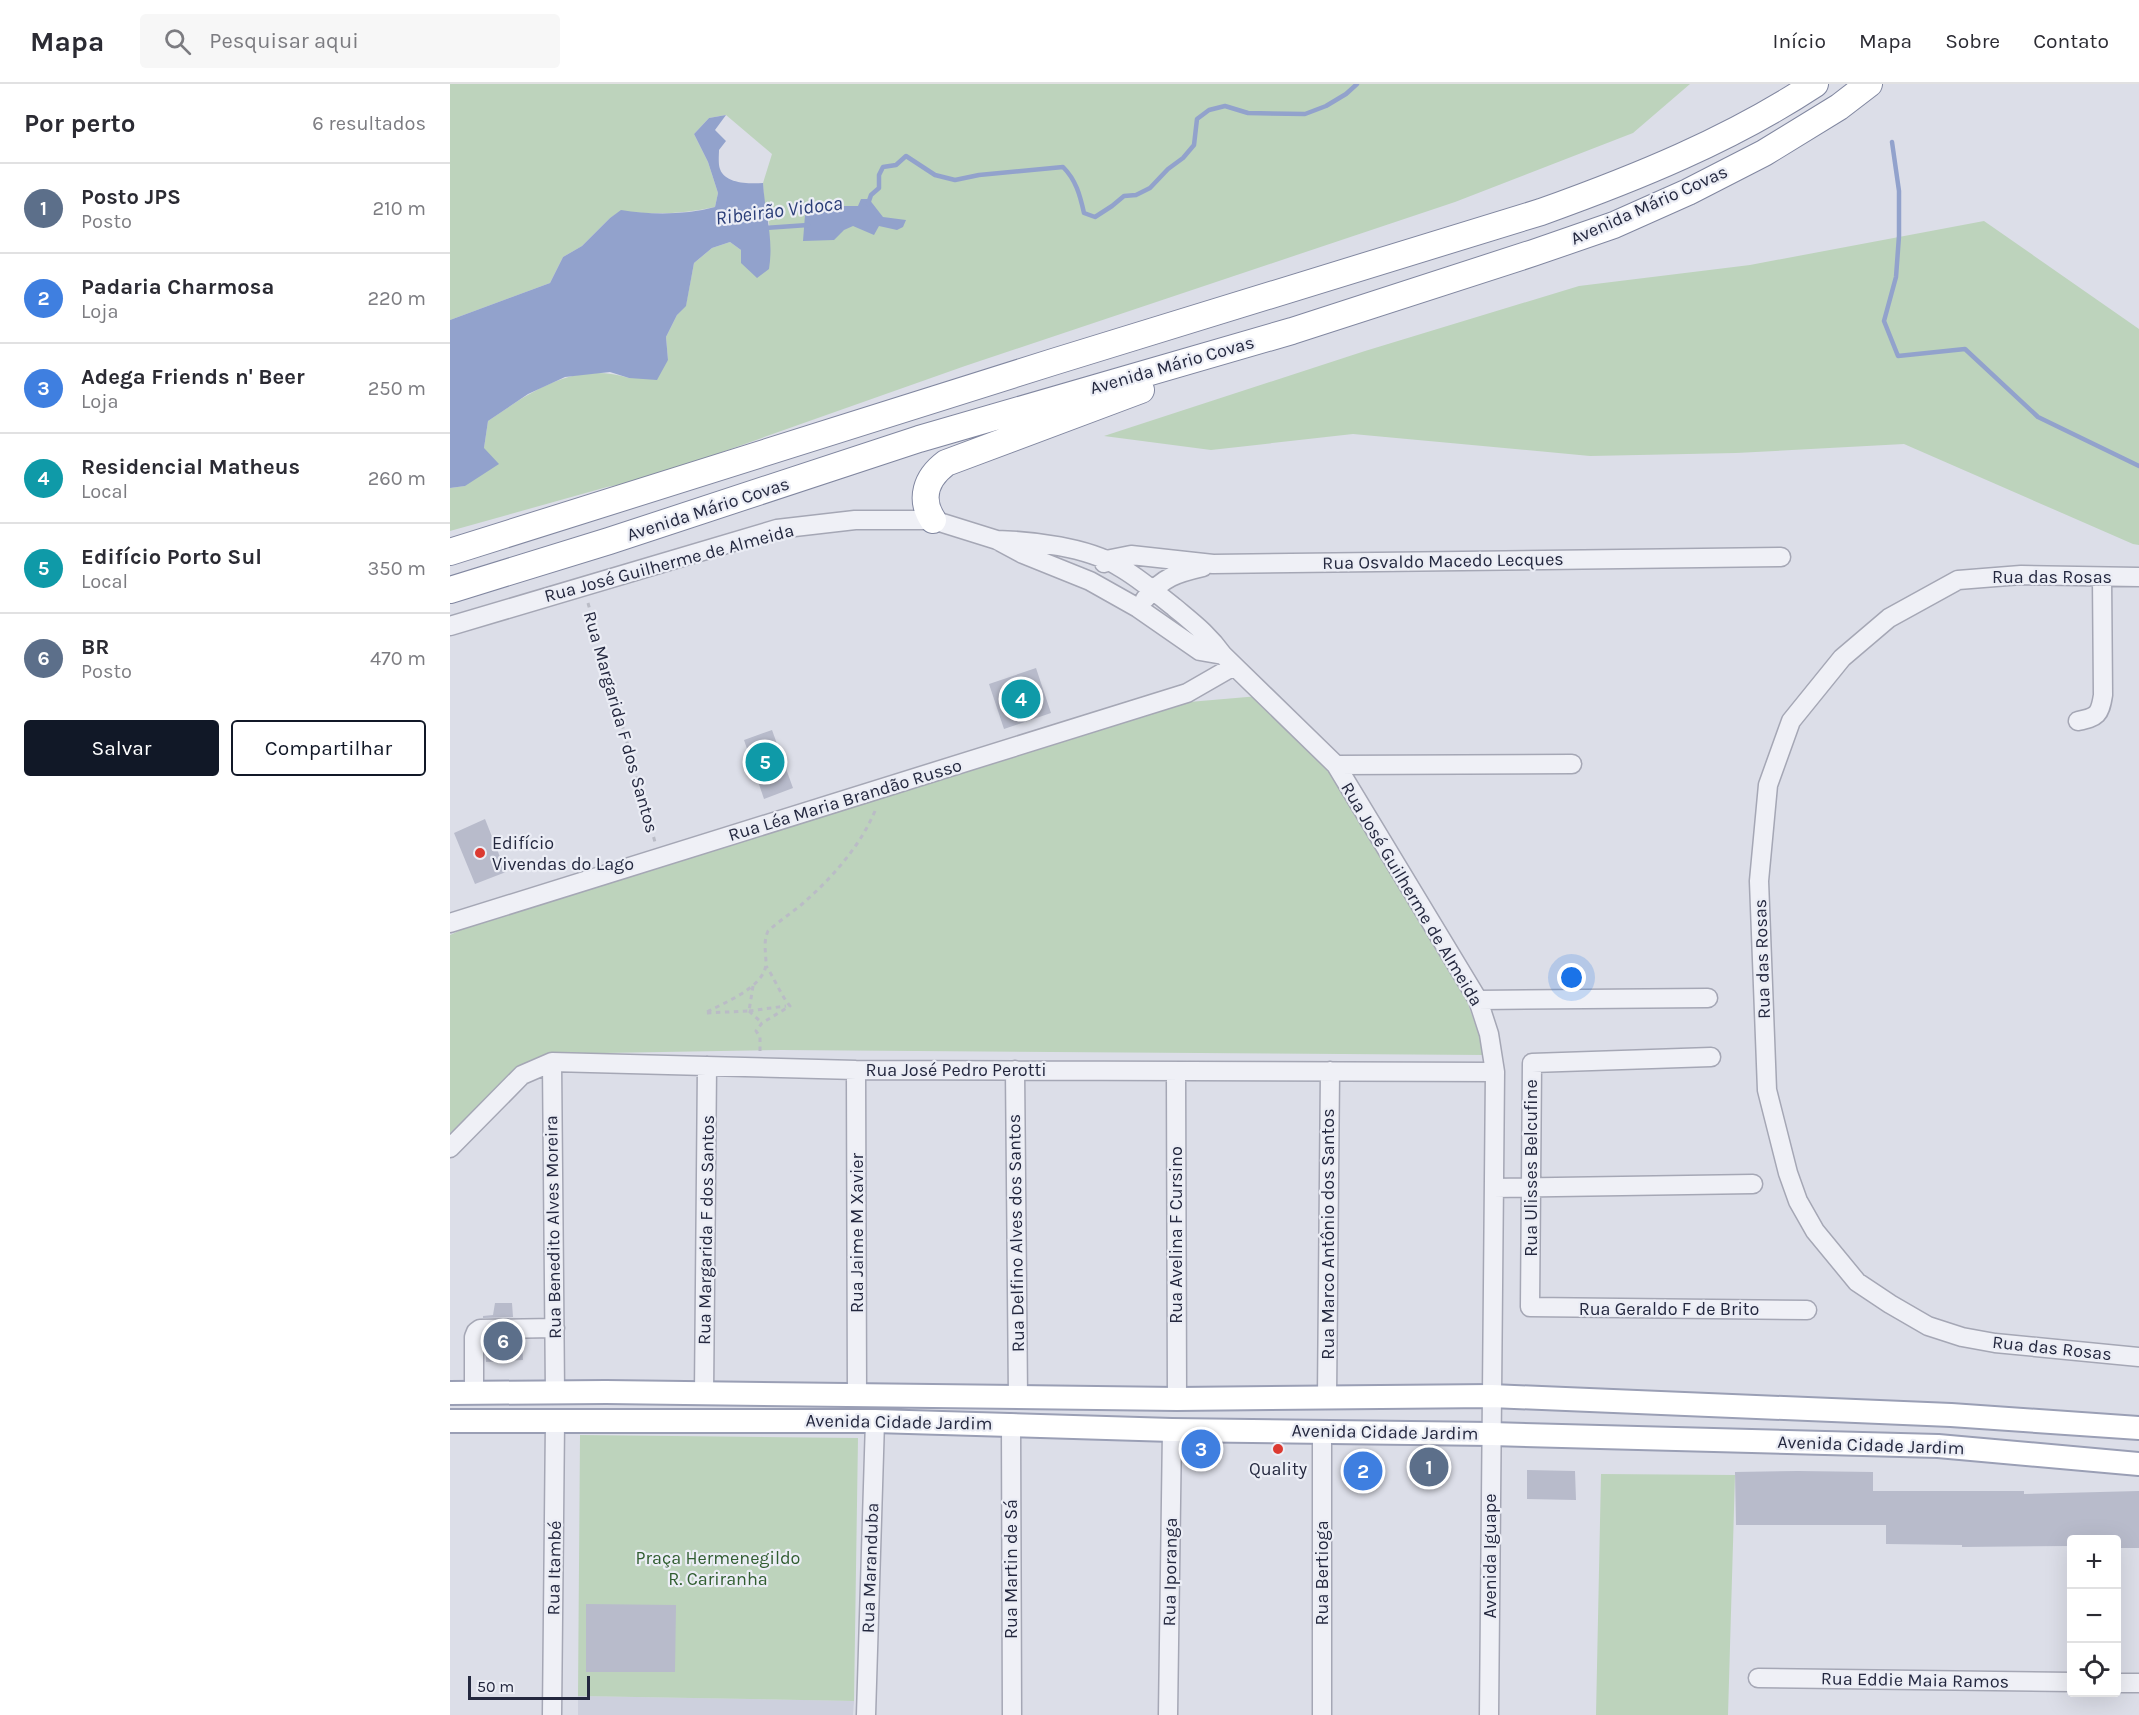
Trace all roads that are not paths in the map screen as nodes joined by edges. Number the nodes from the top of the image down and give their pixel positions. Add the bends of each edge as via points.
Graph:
1 (1815, 84) edge
2 (1869, 84) edge
3 (1292, 331) junction
4 (933, 520) junction
5 (997, 540) junction
6 (450, 552) edge
7 (1781, 557) dead end
8 (1106, 560) junction
9 (1213, 564) junction
10 (2102, 577) junction
11 (2139, 577) edge
12 (1090, 581) junction
13 (450, 590) edge
14 (1153, 590) junction
15 (1138, 608) junction
16 (450, 626) edge
17 (1229, 661) junction
18 (2078, 721) dead end
19 (1572, 764) dead end
20 (1336, 765) junction
21 (450, 924) edge
22 (1708, 998) dead end
23 (1478, 1000) junction
24 (1711, 1057) dead end
25 (552, 1062) junction
26 (707, 1066) junction
27 (856, 1070) junction
28 (1015, 1070) junction
29 (1330, 1071) junction
30 (1176, 1072) junction
31 (1495, 1072) junction
32 (450, 1148) edge
33 (1753, 1184) dead end
34 (1530, 1187) junction
35 (1494, 1188) junction
36 (1530, 1307) joint
37 (1808, 1310) dead end
38 (555, 1328) junction
39 (2139, 1357) edge
40 (606, 1392) junction
41 (450, 1393) edge
42 (474, 1393) junction
43 (555, 1393) junction
44 (704, 1394) junction
45 (857, 1396) junction
46 (1018, 1396) junction
47 (1491, 1396) junction
48 (1327, 1397) junction
49 (1238, 1398) junction
50 (1177, 1399) junction
51 (555, 1420) junction
52 (450, 1421) edge
53 (605, 1421) junction
54 (875, 1421) junction
55 (1011, 1423) junction
56 (2139, 1428) edge
57 (1172, 1430) junction
58 (1237, 1431) junction
59 (1322, 1431) junction
60 (1491, 1434) junction
61 (2139, 1464) edge
62 (1758, 1678) dead end
63 (2067, 1682) edge
64 (2121, 1683) edge
65 (2139, 1683) edge
66 (552, 1715) edge
67 (866, 1715) edge
68 (1012, 1715) edge
69 (1168, 1715) edge
70 (1322, 1715) edge
71 (1489, 1715) edge

1 - 6 highway, Avenida Mário Covas via 1715,142 1541,212
2 - 3 highway, Avenida Mário Covas via 1764,153 1614,225
3 - 4 highway via 946,463 935,471 925,495
3 - 13 highway, Avenida Mário Covas via 919,439 609,542
4 - 5 street, Rua José Guilherme de Almeida
4 - 16 street, Rua José Guilherme de Almeida via 855,520 777,530
5 - 8 street, Rua José Guilherme de Almeida via 1065,547
5 - 12 street, Rua José Guilherme de Almeida
7 - 9 street, Rua Osvaldo Macedo Lecques
8 - 9 street, Rua Osvaldo Macedo Lecques via 1131,555
8 - 12 street
8 - 14 street, Rua José Guilherme de Almeida
9 - 14 street via 1178,573
10 - 11 street, Rua das Rosas
10 - 18 street via 2103,695 2098,713
10 - 39 street, Rua das Rosas via 2021,575 1958,580 1888,618 1842,658 1791,721 1768,785 1759,881 1767,1090 1798,1201 1815,1231 1857,1282 1928,1326 1962,1337
12 - 15 street, Rua José Guilherme de Almeida
14 - 15 street
14 - 17 street, Rua José Guilherme de Almeida via 1210,637
15 - 17 street, Rua José Guilherme de Almeida via 1200,651
17 - 20 street, Rua José Guilherme de Almeida
17 - 21 street, Rua Léa Maria Brandão Russo via 1187,693
19 - 20 street
20 - 23 street, Rua José Guilherme de Almeida
22 - 23 street
23 - 31 street, Rua José Guilherme de Almeida
24 - 34 street, Rua Ulisses Belcufine via 1532,1063
25 - 26 street, Rua José Pedro Perotti
25 - 32 street, Rua José Pedro Perotti via 522,1075
25 - 38 street, Rua Benedito Alves Moreira
26 - 27 street, Rua José Pedro Perotti
26 - 44 street, Rua Margarida F dos Santos
27 - 28 street, Rua José Pedro Perotti
27 - 45 street, Rua Jaime M Xavier
28 - 30 street, Rua José Pedro Perotti
28 - 46 street, Rua Delfino Alves dos Santos
29 - 30 street, Rua José Pedro Perotti
29 - 31 street, Rua José Pedro Perotti
29 - 48 street, Rua Marco Antônio dos Santos
30 - 50 street, Rua Avelina F Cursino
31 - 35 street, Rua José Guilherme de Almeida
33 - 34 street
34 - 35 street
34 - 36 street, Rua Ulisses Belcufine
35 - 47 street, Rua José Guilherme de Almeida
36 - 37 street, Rua Geraldo F de Brito
38 - 42 street via 476,1332
38 - 43 street, Rua Benedito Alves Moreira
40 - 43 main road, Avenida Cidade Jardim
40 - 44 main road, Avenida Cidade Jardim
40 - 53 main road
41 - 42 main road, Avenida Cidade Jardim
42 - 43 main road, Avenida Cidade Jardim
44 - 45 main road, Avenida Cidade Jardim
45 - 46 main road, Avenida Cidade Jardim
46 - 50 main road, Avenida Cidade Jardim
47 - 48 main road, Avenida Cidade Jardim
47 - 56 main road, Avenida Cidade Jardim via 1951,1414
47 - 60 street, Avenida Iguape
48 - 49 main road, Avenida Cidade Jardim
49 - 50 main road, Avenida Cidade Jardim
49 - 58 main road
51 - 52 main road, Avenida Cidade Jardim
51 - 53 main road, Avenida Cidade Jardim
51 - 66 street, Rua Itambé
53 - 54 main road, Avenida Cidade Jardim
54 - 55 main road, Avenida Cidade Jardim
54 - 67 street, Rua Maranduba
55 - 57 main road, Avenida Cidade Jardim
55 - 68 street, Rua Martin de Sá
57 - 58 main road, Avenida Cidade Jardim
57 - 69 street, Rua Iporanga
58 - 59 main road, Avenida Cidade Jardim
59 - 60 main road, Avenida Cidade Jardim
59 - 70 street, Rua Bertioga
60 - 61 main road, Avenida Cidade Jardim via 1938,1446
60 - 71 street, Avenida Iguape
62 - 63 street, Rua Eddie Maia Ramos
64 - 65 street

